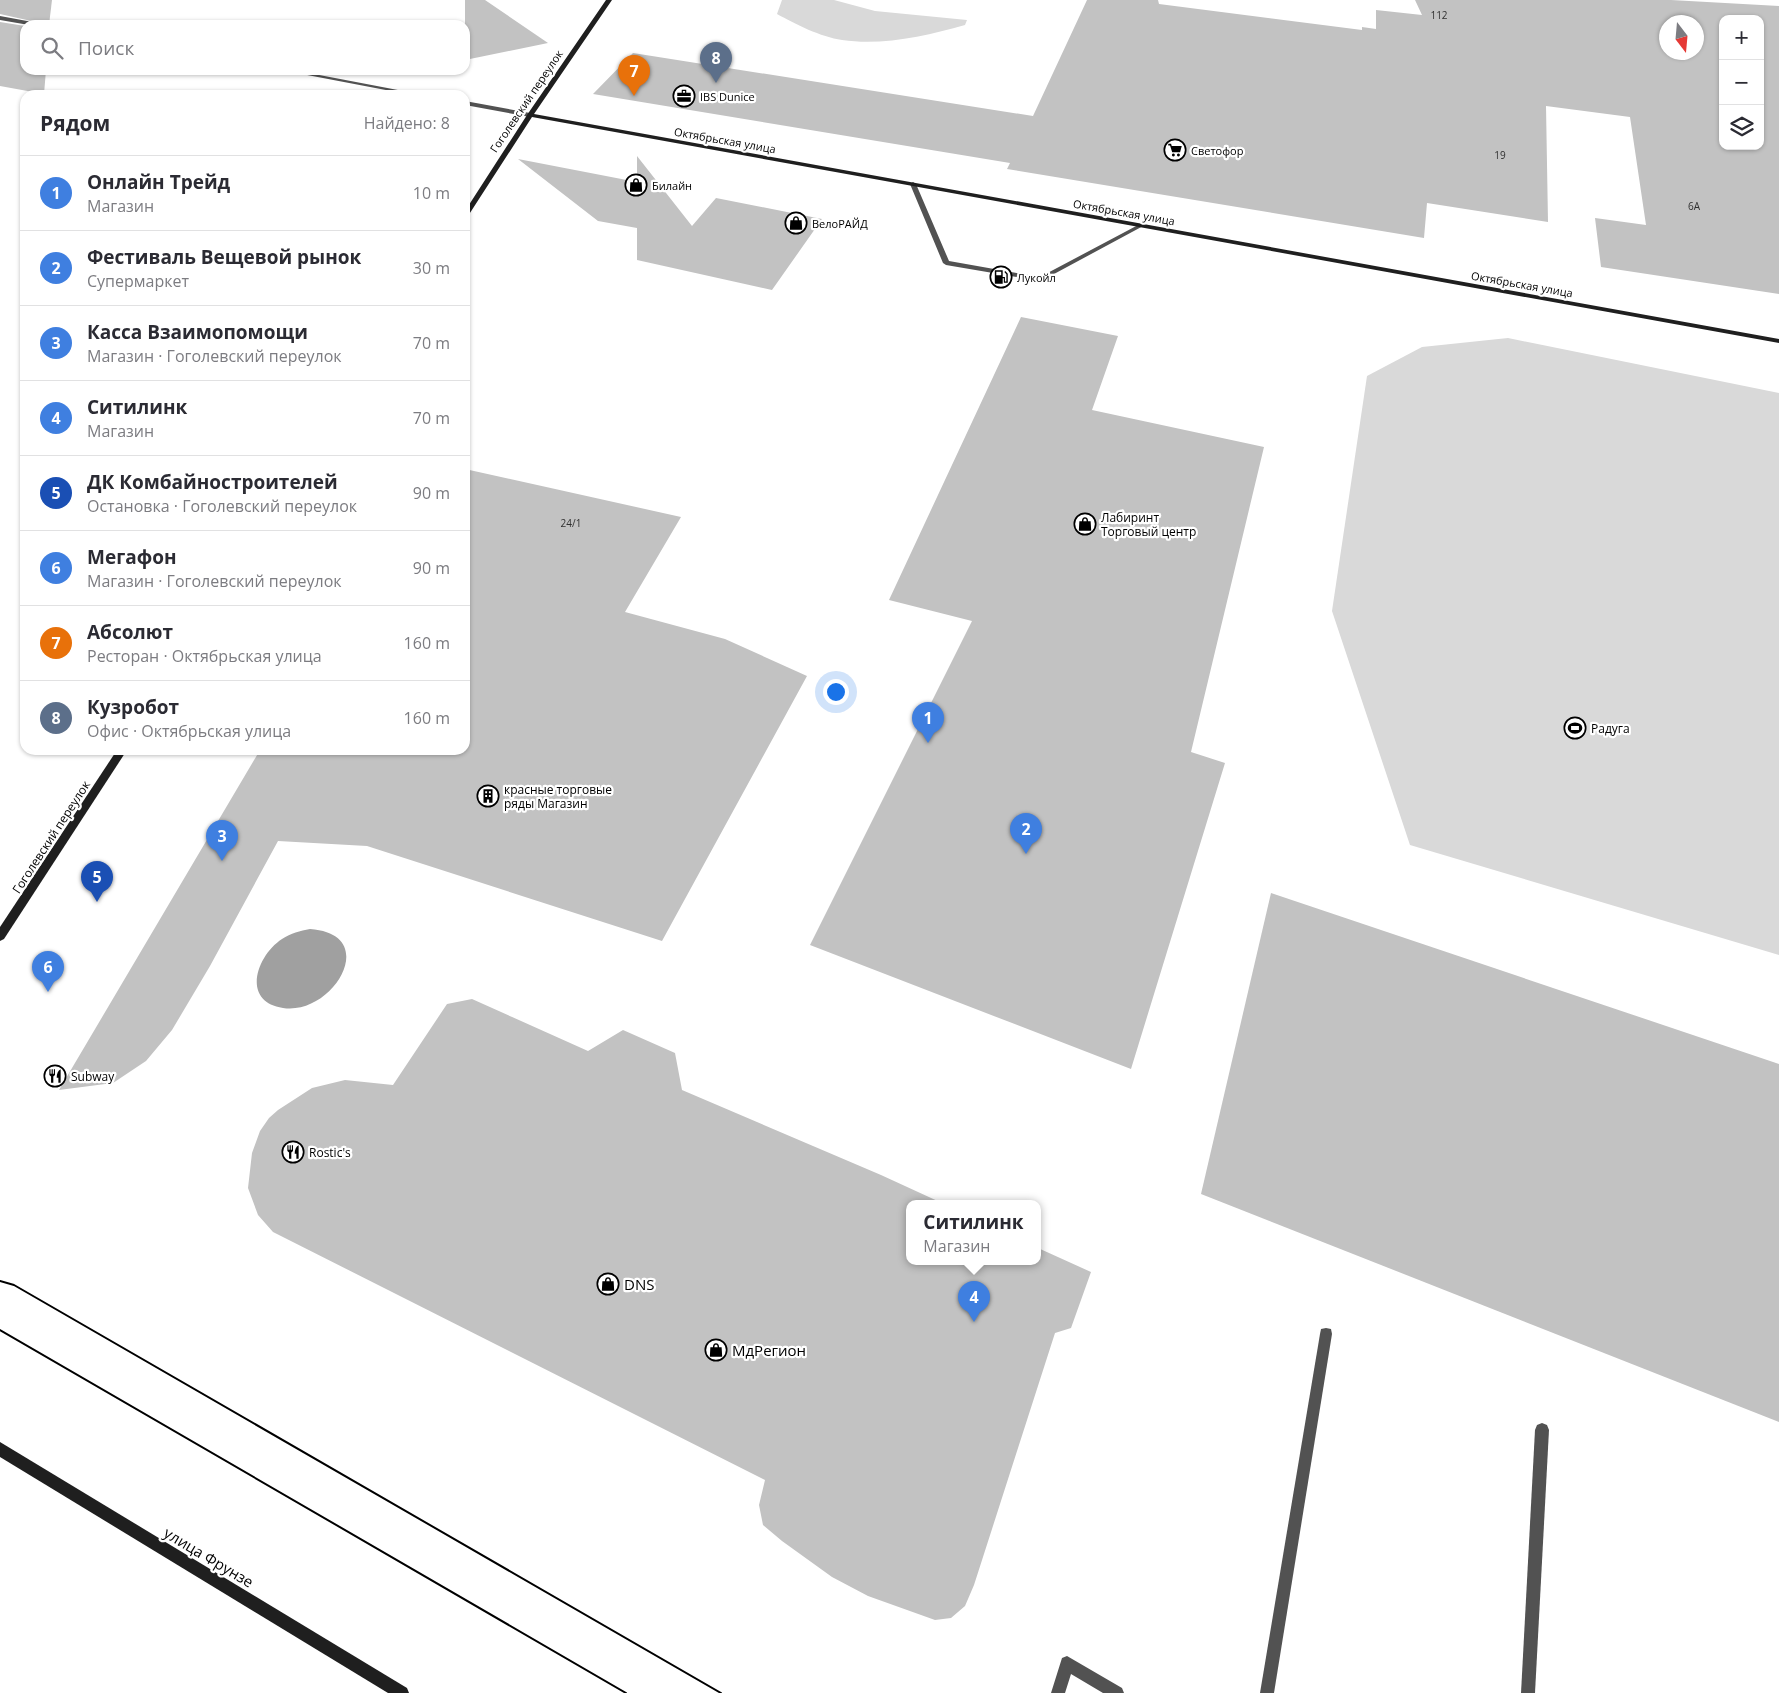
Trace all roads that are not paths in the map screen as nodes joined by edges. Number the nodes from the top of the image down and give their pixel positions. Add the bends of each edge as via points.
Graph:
1 (609, 0) edge
2 (0, 18) edge
3 (20, 22) edge
4 (311, 75) edge
5 (394, 90) edge
6 (470, 104) edge
7 (530, 115) junction
8 (913, 184) junction
9 (470, 208) edge
10 (1142, 225) junction
11 (1779, 341) edge
12 (119, 755) edge
13 (0, 936) edge
14 (1326, 1334) dead end
15 (1542, 1430) dead end
16 (0, 1449) edge
17 (402, 1693) edge
18 (1058, 1693) edge
19 (1117, 1693) edge
20 (1267, 1693) edge
21 (1528, 1693) edge

1 - 7 street, Гоголевский переулок
2 - 3 street
4 - 5 street
6 - 7 street, Октябрьская улица
7 - 8 street, Октябрьская улица
7 - 9 street, Гоголевский переулок
8 - 10 street, Октябрьская улица
8 - 10 street via 946,262 1041,279
10 - 11 street, Октябрьская улица
12 - 13 street, Гоголевский переулок
14 - 20 street
15 - 21 street
16 - 17 street, улица Фрунзе
18 - 19 street via 1067,1663

